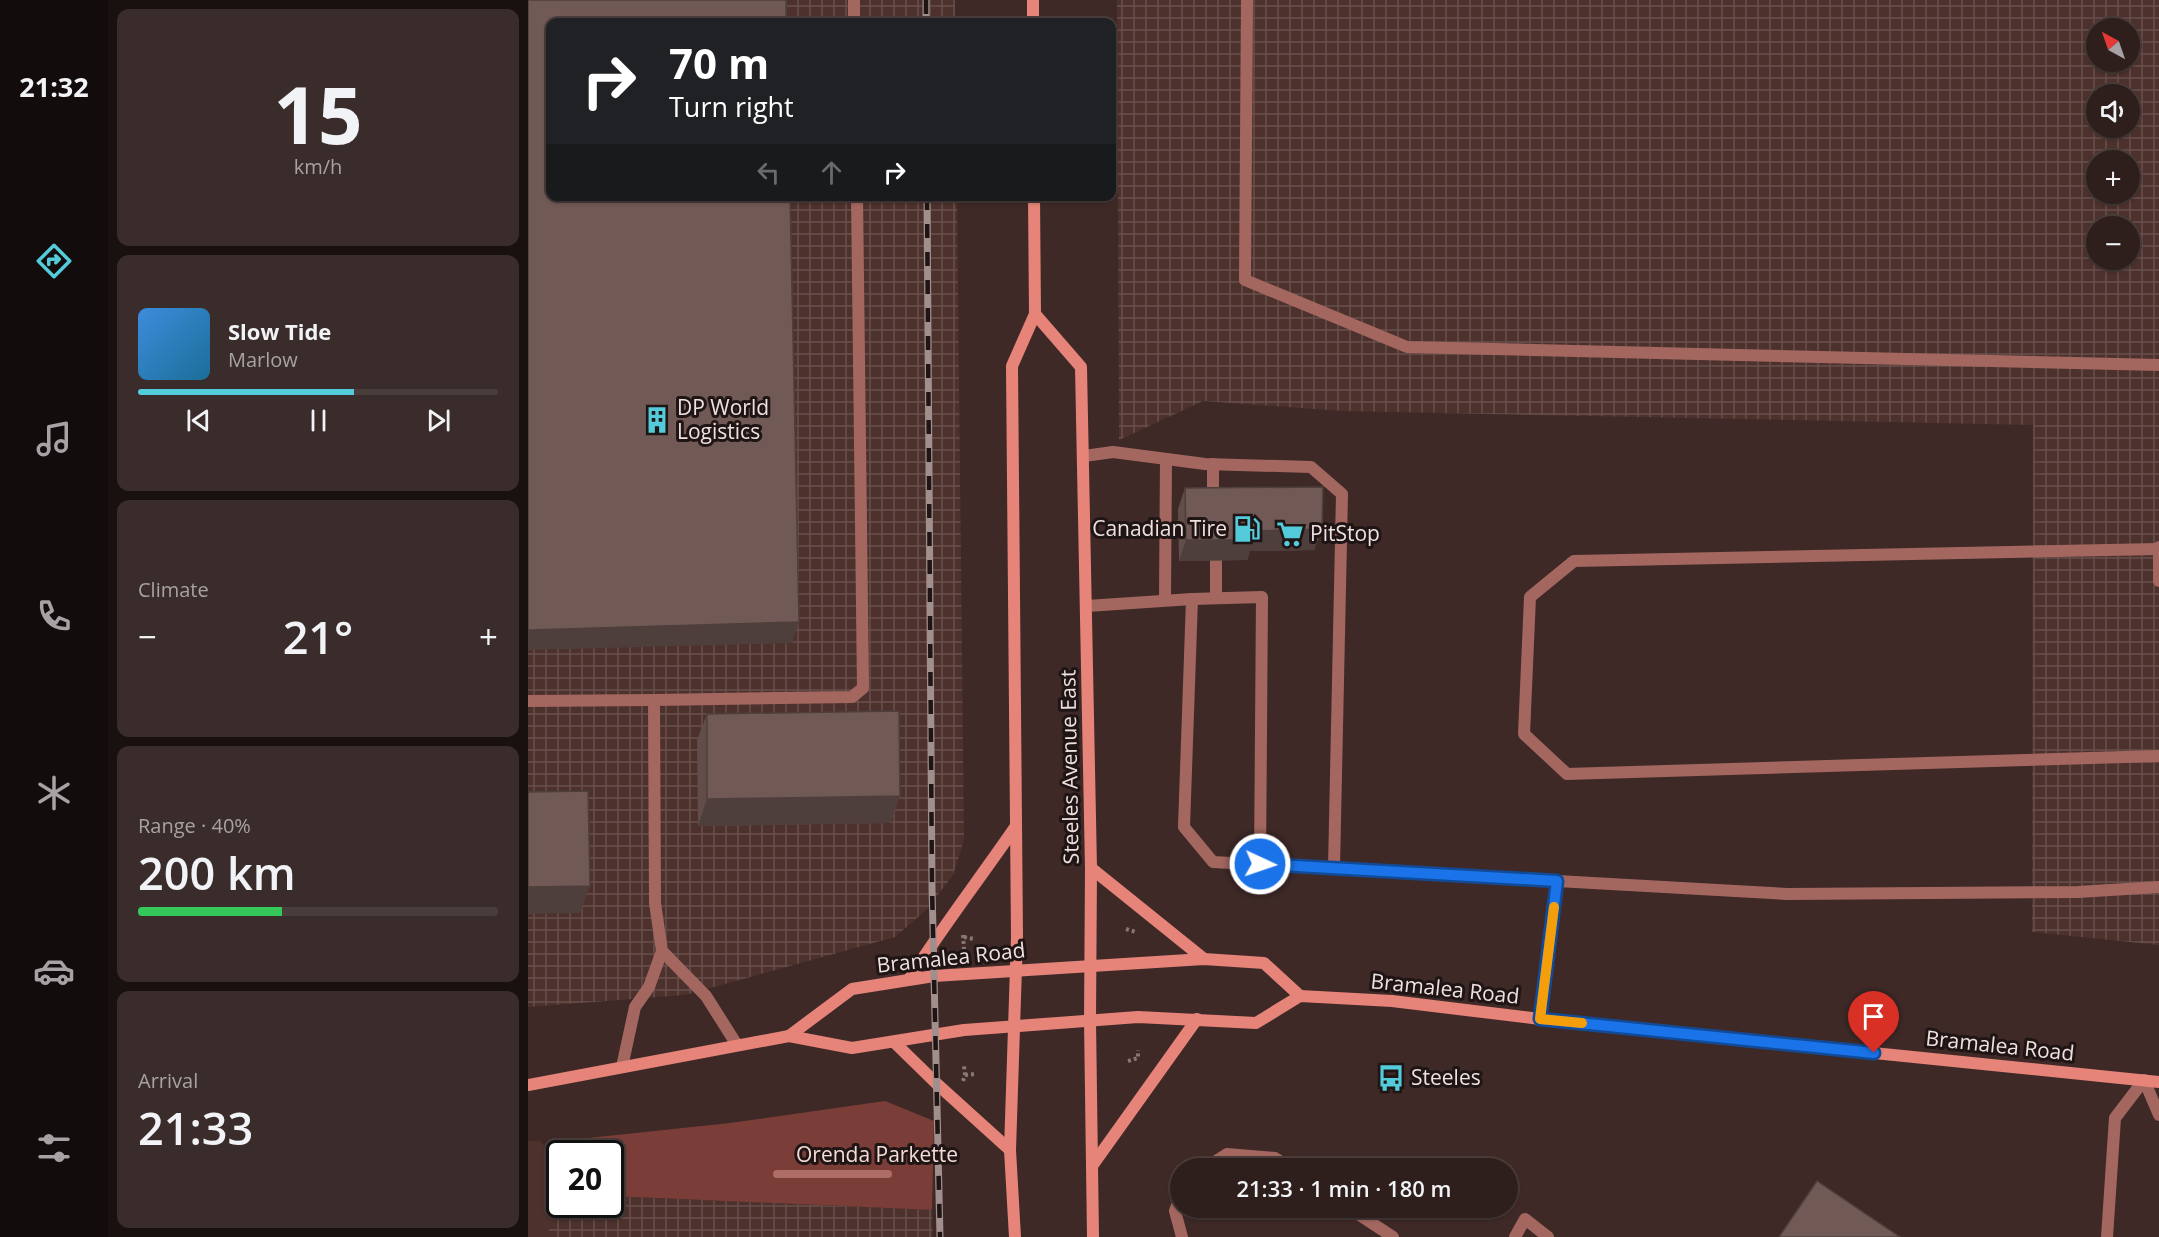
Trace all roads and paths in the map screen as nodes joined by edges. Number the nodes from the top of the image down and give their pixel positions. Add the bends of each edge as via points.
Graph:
1 (854, 0) edge
2 (1033, 0) edge
3 (1247, 0) edge
4 (854, 18) edge
5 (1033, 18) edge
6 (857, 201) edge
7 (1034, 201) edge
8 (1035, 314) junction
9 (2159, 365) edge
10 (1084, 456) junction
11 (1166, 459) junction
12 (1214, 464) junction
13 (1213, 509) edge
14 (2158, 548) edge
15 (1216, 561) edge
16 (2159, 581) edge
17 (1216, 598) junction
18 (1192, 599) junction
19 (1166, 600) junction
20 (1087, 606) junction
21 (654, 700) junction
22 (528, 701) edge
23 (2159, 756) edge
24 (1016, 826) junction
25 (1260, 864) junction
26 (1091, 868) junction
27 (1334, 868) junction
28 (1557, 881) junction
29 (2159, 886) edge
30 (1137, 933) dead end
31 (964, 937) dead end
32 (974, 939) dead end
33 (1138, 941) dead end
34 (662, 951) junction
35 (1204, 958) junction
36 (1091, 966) junction
37 (1015, 971) junction
38 (910, 978) junction
39 (1300, 996) junction
40 (1197, 1019) junction
41 (1540, 1019) junction
42 (1090, 1021) junction
43 (1014, 1026) junction
44 (789, 1036) junction
45 (894, 1042) junction
46 (737, 1045) junction
47 (1138, 1050) dead end
48 (1128, 1061) dead end
49 (964, 1066) dead end
50 (622, 1067) junction
51 (975, 1074) dead end
52 (965, 1075) junction
53 (2144, 1080) junction
54 (962, 1082) dead end
55 (2159, 1082) edge
56 (528, 1085) edge
57 (2159, 1115) edge
58 (1010, 1150) junction
59 (1221, 1158) edge
60 (1275, 1158) edge
61 (1092, 1166) junction
62 (1177, 1218) edge
63 (1364, 1218) edge
64 (1015, 1237) edge
65 (1093, 1237) edge
66 (1182, 1237) edge
67 (1393, 1237) edge
68 (1515, 1237) edge
69 (1548, 1237) edge
70 (2107, 1237) edge

1 - 4 lane
2 - 5 main road
3 - 9 lane via 1245,280 1407,347
6 - 21 lane via 863,688 852,697
7 - 8 main road
8 - 10 main road, Steeles Avenue East via 1082,367
8 - 24 main road via 1012,366
10 - 11 lane via 1113,452
10 - 20 main road, Steeles Avenue East
11 - 12 lane
11 - 19 lane
12 - 13 lane
12 - 27 lane via 1311,467 1342,494
14 - 16 lane
14 - 23 lane via 1574,561 1530,597 1524,734 1567,774
15 - 17 lane
17 - 18 lane
17 - 25 lane via 1262,597
18 - 19 lane
18 - 25 lane via 1184,827 1213,862
19 - 20 lane
20 - 26 main road, Steeles Avenue East
21 - 22 lane
21 - 34 lane via 655,903
24 - 37 main road
24 - 38 main road
25 - 27 lane
26 - 35 main road
26 - 36 main road, Steeles Avenue East
27 - 28 lane
28 - 29 lane via 1787,894 2078,892
28 - 41 lane
30 - 33 path
31 - 32 path
34 - 46 lane via 706,996
34 - 50 lane via 648,987 635,1006
35 - 36 main road, Bramalea Road
35 - 39 main road, Bramalea Road via 1264,963
36 - 37 main road, Bramalea Road
36 - 42 main road, Steeles Avenue East
37 - 38 main road, Bramalea Road
37 - 43 main road
38 - 44 main road, Bramalea Road via 852,989
39 - 40 main road, Bramalea Road via 1256,1023
39 - 41 main road, Bramalea Road via 1392,1001
40 - 42 main road, Bramalea Road via 1138,1017
40 - 61 main road
41 - 53 main road, Bramalea Road
42 - 43 main road, Bramalea Road
42 - 61 main road, Steeles Avenue East
43 - 45 main road, Bramalea Road
43 - 58 main road
44 - 45 main road, Bramalea Road via 852,1048
44 - 46 main road, Bramalea Road
45 - 58 main road
46 - 50 main road, Bramalea Road
47 - 48 path via 1138,1058
49 - 52 path
50 - 56 main road, Bramalea Road
51 - 52 path
52 - 54 path
53 - 55 main road, Bramalea Road
53 - 57 lane
53 - 70 lane via 2115,1118
58 - 64 main road
59 - 60 lane via 1227,1154
61 - 65 main road, Steeles Avenue East
62 - 66 lane
63 - 67 lane
68 - 69 lane via 1525,1219

